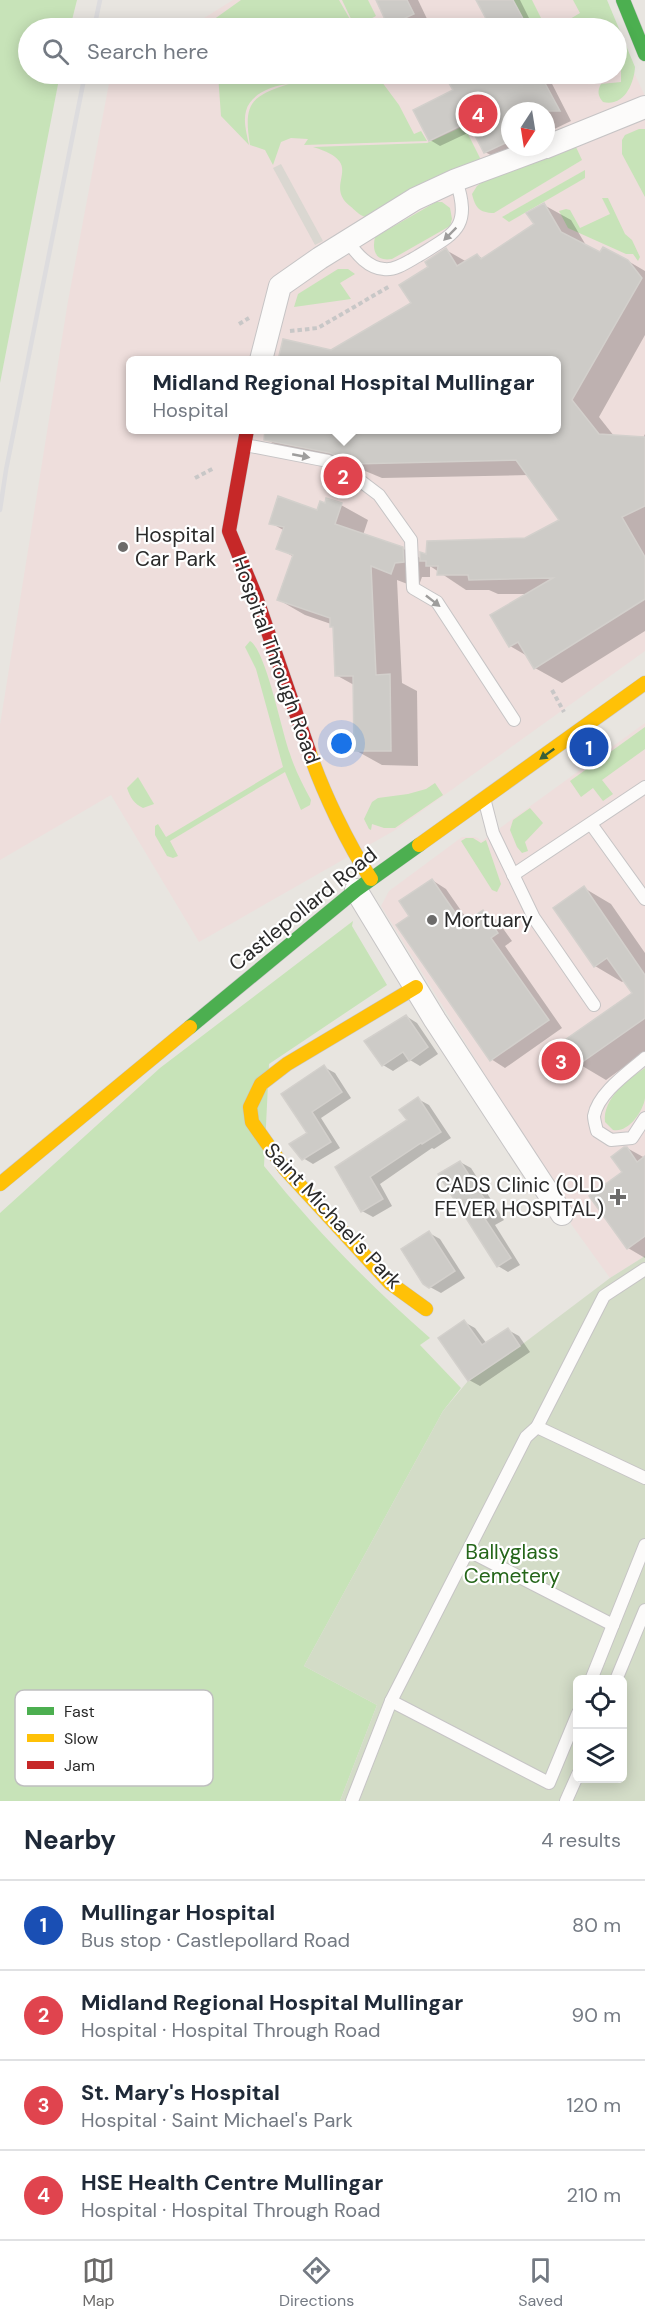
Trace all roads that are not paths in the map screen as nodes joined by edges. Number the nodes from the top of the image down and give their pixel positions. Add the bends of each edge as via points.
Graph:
1 (623, 0) edge
2 (645, 54) edge
3 (645, 107) edge
4 (555, 143) edge
5 (521, 156) edge
6 (456, 180) junction
7 (348, 242) junction
8 (262, 356) edge
9 (246, 434) edge
10 (244, 445) junction
11 (645, 667) edge
12 (645, 683) edge
13 (514, 720) dead end
14 (645, 787) edge
15 (482, 793) junction
16 (591, 824) junction
17 (513, 875) junction
18 (364, 880) junction
19 (645, 899) edge
20 (309, 929) junction
21 (416, 987) junction
22 (594, 1005) dead end
23 (645, 1058) edge
24 (645, 1118) edge
25 (0, 1184) edge
26 (562, 1214) dead end
27 (645, 1269) edge
28 (426, 1309) dead end
29 (537, 1427) junction
30 (645, 1478) edge
31 (645, 1545) edge
32 (469, 1551) junction
33 (645, 1610) edge
34 (613, 1625) junction
35 (593, 1675) edge
36 (618, 1675) edge
37 (391, 1701) junction
38 (573, 1725) edge
39 (574, 1783) edge
40 (352, 1801) edge
41 (566, 1801) edge

1 - 2 main road
3 - 4 street
5 - 6 street
6 - 7 street via 415,199
6 -> 7 lane via 463,211 459,225 452,236 415,258 384,269 362,260
7 - 8 street via 280,286
9 - 10 main road, Hospital Through Road
10 -> 13 lane via 328,461 379,495 411,540 413,588 437,602
10 - 18 main road, Hospital Through Road via 229,531 315,769
11 - 15 main road
12 -> 15 main road
14 - 16 lane
15 - 17 lane via 493,833
15 - 18 main road
16 - 17 lane
16 - 19 lane
17 - 22 lane via 534,918
18 - 20 main road, Castlepollard Road
18 - 20 main road via 322,900
18 - 21 street
20 - 25 main road, Castlepollard Road
21 - 26 street
21 - 28 main road, Saint Michael's Park via 287,1064 261,1084 250,1107 252,1122 285,1169 390,1283
23 - 24 lane via 615,1083 594,1117 597,1131 611,1140 632,1138
27 - 29 lane via 604,1296
29 - 30 lane
29 - 32 lane via 526,1437
31 - 34 lane
32 - 34 lane
32 - 37 lane
33 - 36 lane
34 - 35 lane
37 - 38 lane via 549,1783
37 - 40 lane
39 - 41 lane

